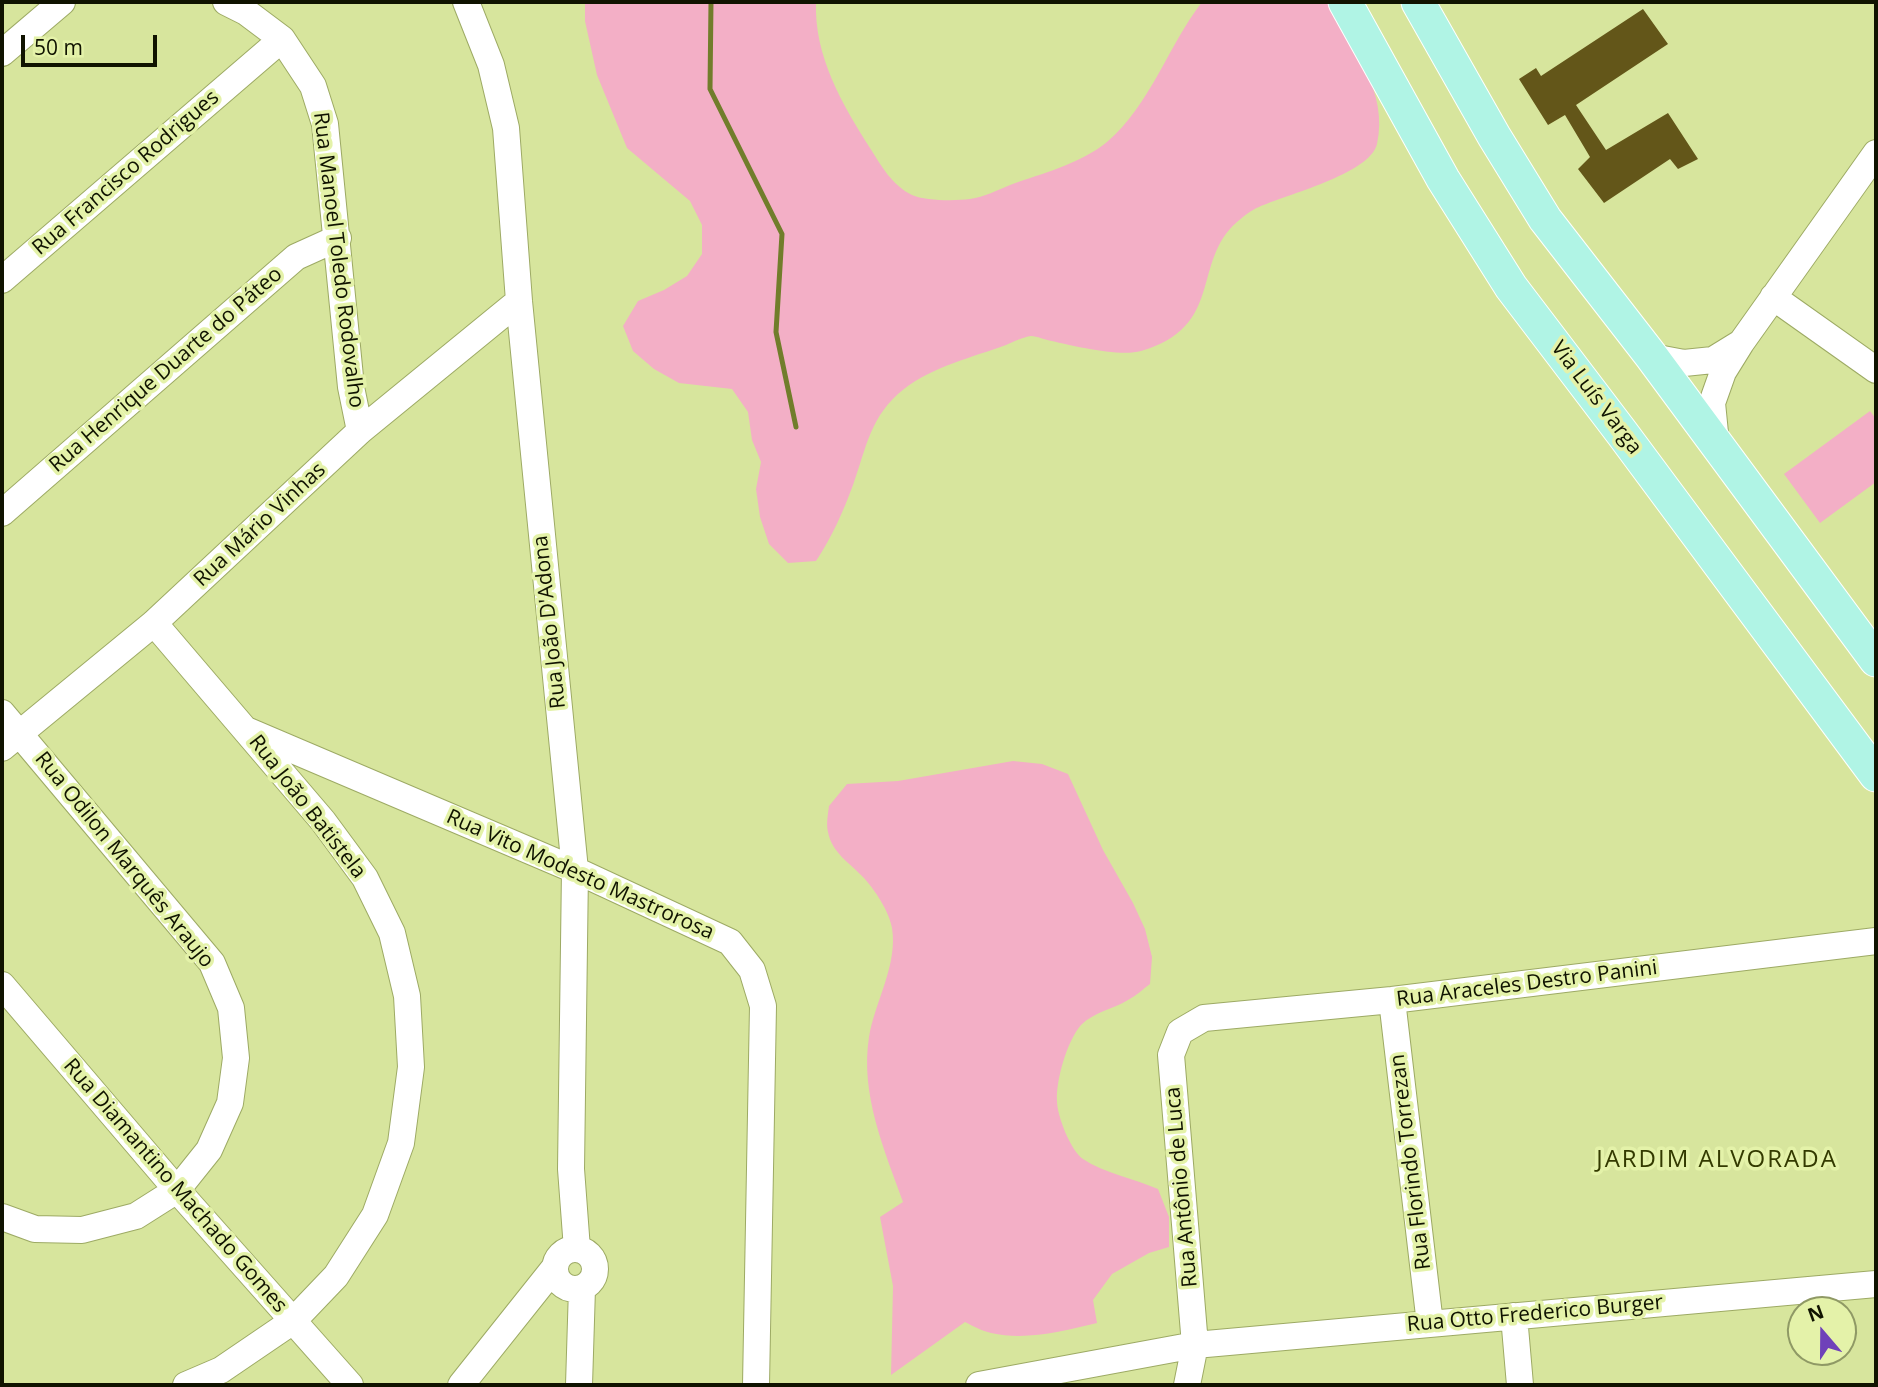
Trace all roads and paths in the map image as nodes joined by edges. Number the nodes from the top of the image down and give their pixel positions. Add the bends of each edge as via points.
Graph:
1 (62, 2) edge
2 (226, 2) edge
3 (466, 2) edge
4 (1345, 2) edge
5 (1418, 2) edge
6 (282, 39) junction
7 (2, 52) edge
8 (1876, 155) edge
9 (338, 238) junction
10 (2, 280) edge
11 (1773, 298) junction
12 (519, 301) junction
13 (1741, 343) junction
14 (1652, 358) junction
15 (1876, 370) edge
16 (360, 431) junction
17 (1716, 443) junction
18 (2, 513) edge
19 (154, 623) junction
20 (1876, 660) edge
21 (2, 713) edge
22 (246, 730) junction
23 (11, 741) edge
24 (1876, 775) edge
25 (575, 870) junction
26 (1876, 941) edge
27 (2, 985) edge
28 (1392, 1000) junction
29 (1180, 1032) joint
30 (177, 1190) junction
31 (2, 1217) edge
32 (577, 1249) junction
33 (555, 1267) junction
34 (1876, 1283) edge
35 (582, 1287) junction
36 (1514, 1316) junction
37 (293, 1321) junction
38 (1430, 1324) junction
39 (1195, 1345) junction
40 (186, 1385) edge
41 (350, 1385) edge
42 (461, 1385) edge
43 (579, 1385) edge
44 (756, 1385) edge
45 (979, 1385) edge
46 (1187, 1385) edge
47 (1520, 1385) edge

1 - 7 street
2 - 6 street, Rua Manoel Toledo Rodovalho
3 - 12 street, Rua João D'Adona via 491,65 506,128
4 - 24 main road, Via Luís Varga via 1443,179 1511,288
5 - 14 main road via 1545,219
6 - 9 street, Rua Manoel Toledo Rodovalho via 313,86 325,124
6 - 10 street, Rua Francisco Rodrigues
8 - 11 street
9 - 16 street, Rua Manoel Toledo Rodovalho via 351,387
9 - 18 street, Rua Henrique Duarte do Páteo via 296,257
11 - 13 street
11 - 15 street
12 - 16 street, Rua Mário Vinhas
12 - 25 street, Rua João D'Adona
13 - 14 street via 1713,360 1685,363
13 - 17 street via 1723,372 1712,403
14 - 17 main road
16 - 19 street, Rua Mário Vinhas
17 - 20 main road
19 - 22 street, Rua João Batistela
19 - 23 street, Rua Mário Vinhas
21 - 23 street, Rua Odilon Marquês Araujo
22 - 25 street, Rua Vito Modesto Mastrorosa
22 - 37 street, Rua João Batistela via 365,878 391,933 407,996 411,1066 401,1143 375,1215 336,1276
23 - 30 street, Rua Odilon Marquês Araujo via 212,963 231,1008 236,1058 230,1103 209,1150
25 - 32 street, Rua João D'Adona via 571,1169
25 - 44 street, Rua Vito Modesto Mastrorosa via 730,942 752,970 763,1006
26 - 28 street, Rua Araceles Destro Panini
27 - 30 street, Rua Diamantino Machado Gomes
28 - 29 street, Rua Araceles Destro Panini via 1204,1018
28 - 38 street, Rua Florindo Torrezan
29 - 39 street, Rua Antônio de Luca via 1171,1055
30 - 31 street, Rua Odilon Marquês Araujo via 136,1216 82,1230 35,1229
30 - 37 street, Rua Diamantino Machado Gomes
32 - 33 street via 564,1252
32 - 35 street via 589,1254 595,1265 593,1279
33 - 35 street via 563,1285
33 - 42 street
34 - 36 street, Rua Otto Frederico Burger
35 - 43 street
36 - 38 street, Rua Otto Frederico Burger
36 - 47 street
37 - 40 street, Rua João Batistela via 221,1370
37 - 41 street, Rua Diamantino Machado Gomes
38 - 39 street, Rua Otto Frederico Burger
39 - 45 street, Rua Otto Frederico Burger
39 - 46 street, Rua Antônio de Luca

